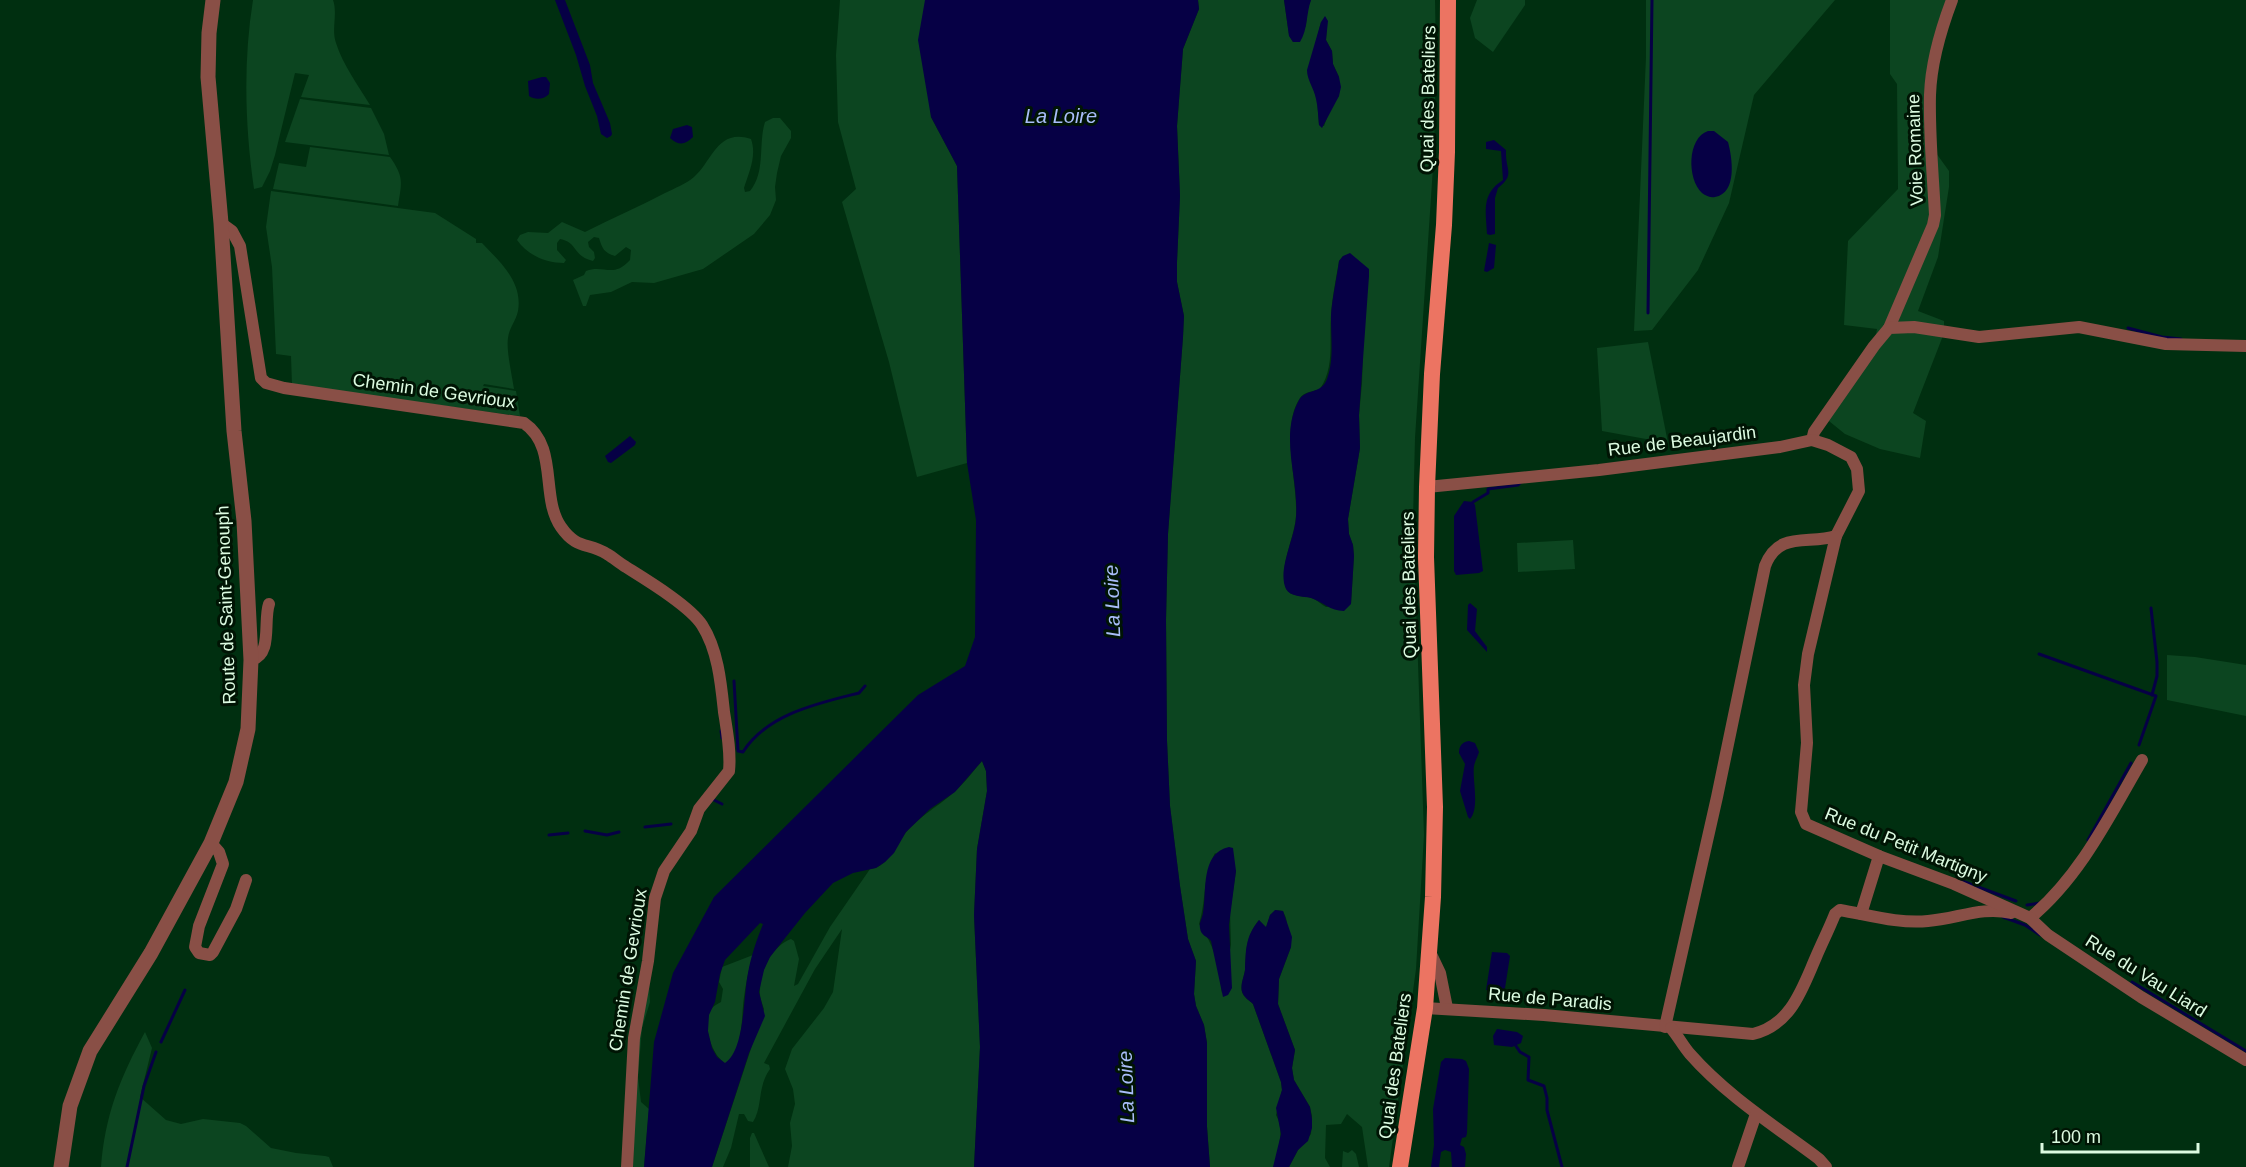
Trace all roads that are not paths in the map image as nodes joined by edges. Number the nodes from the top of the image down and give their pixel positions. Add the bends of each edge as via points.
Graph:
1 (213, 0) edge
2 (1448, 0) edge
3 (1952, 0) edge
4 (220, 223) junction
5 (1889, 328) junction
6 (2246, 346) edge
7 (1812, 440) junction
8 (1427, 487) junction
9 (1836, 536) junction
10 (269, 604) dead end
11 (251, 660) junction
12 (2142, 760) dead end
13 (211, 843) junction
14 (1879, 856) junction
15 (246, 880) dead end
16 (1861, 914) junction
17 (2030, 918) junction
18 (1430, 952) junction
19 (1425, 1008) junction
20 (1448, 1008) junction
21 (1668, 1027) junction
22 (2246, 1060) edge
23 (1756, 1114) junction
24 (61, 1167) edge
25 (627, 1167) edge
26 (1400, 1167) edge
27 (1738, 1167) edge
28 (1826, 1167) edge

1 - 4 street, Route de Saint-Genouph via 208,77
2 - 8 main road, Quai des Bateliers via 1445,194
3 - 5 street, Voie Romaine via 1930,95 1935,215
4 - 11 street, Route de Saint-Genouph
4 - 25 street, Chemin de Gevrioux via 232,231 240,246 264,381 284,388 524,423 539,438 554,510 568,536 578,544 606,553 644,577 700,622 710,639 720,676 729,771 699,809 691,831 664,871 656,898 634,1038
5 - 6 street via 1914,327 1979,337 2079,327 2166,344
5 - 7 street, Voie Romaine via 1819,424
7 - 8 street, Rue de Beaujardin via 1596,470
7 - 9 street via 1851,457 1857,469 1859,491
8 - 18 main road, Quai des Bateliers via 1436,807
9 - 14 street, Rue du Petit Martigny via 1806,670 1807,743 1801,812 1809,826
9 - 21 street via 1782,544 1772,552 1765,566
10 - 11 street via 264,648 259,657
11 - 13 street, Route de Saint-Genouph via 250,707 242,757
12 - 17 street via 2081,862
13 - 15 street via 223,864 199,926 195,944 199,953 210,956 213,952
13 - 24 street, Route de Saint-Genouph via 155,946 90,1051 70,1106
14 - 16 street
14 - 17 street, Rue du Petit Martigny
16 - 17 street, Rue du Petit Martigny via 1889,920 1930,921 1999,910
16 - 21 street, Rue du Petit Martigny via 1840,910 1835,914 1798,999 1769,1028 1746,1034
17 - 22 street, Rue du Vau Liard via 2048,935 2141,997
18 - 19 main road, Quai des Bateliers
18 - 20 street via 1440,973
19 - 20 street, Rue de Paradis
19 - 26 main road, Quai des Bateliers
20 - 21 street, Rue de Paradis
21 - 23 street via 1690,1054
23 - 27 street
23 - 28 street

